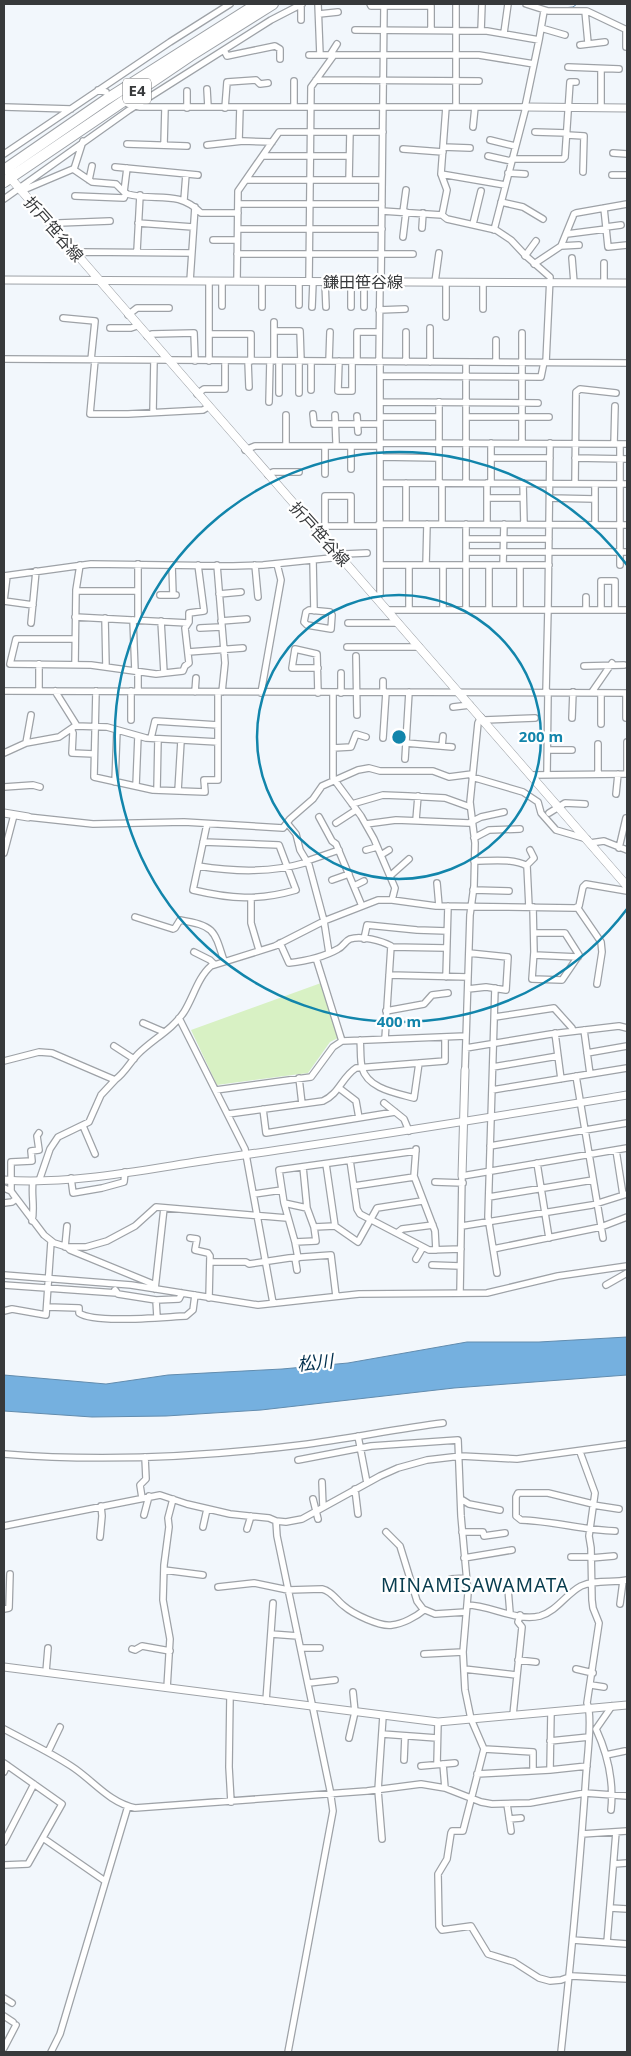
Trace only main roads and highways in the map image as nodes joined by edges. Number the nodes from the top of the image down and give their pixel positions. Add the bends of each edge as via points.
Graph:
1 (256, 4) edge
2 (273, 4) edge
3 (4, 170) edge
4 (8, 182) edge
5 (627, 886) edge

1 - 3 highway, E4 via 114,94
2 - 4 highway, E4 via 190,56
4 - 5 main road, 折戸笹谷線 via 20,190

